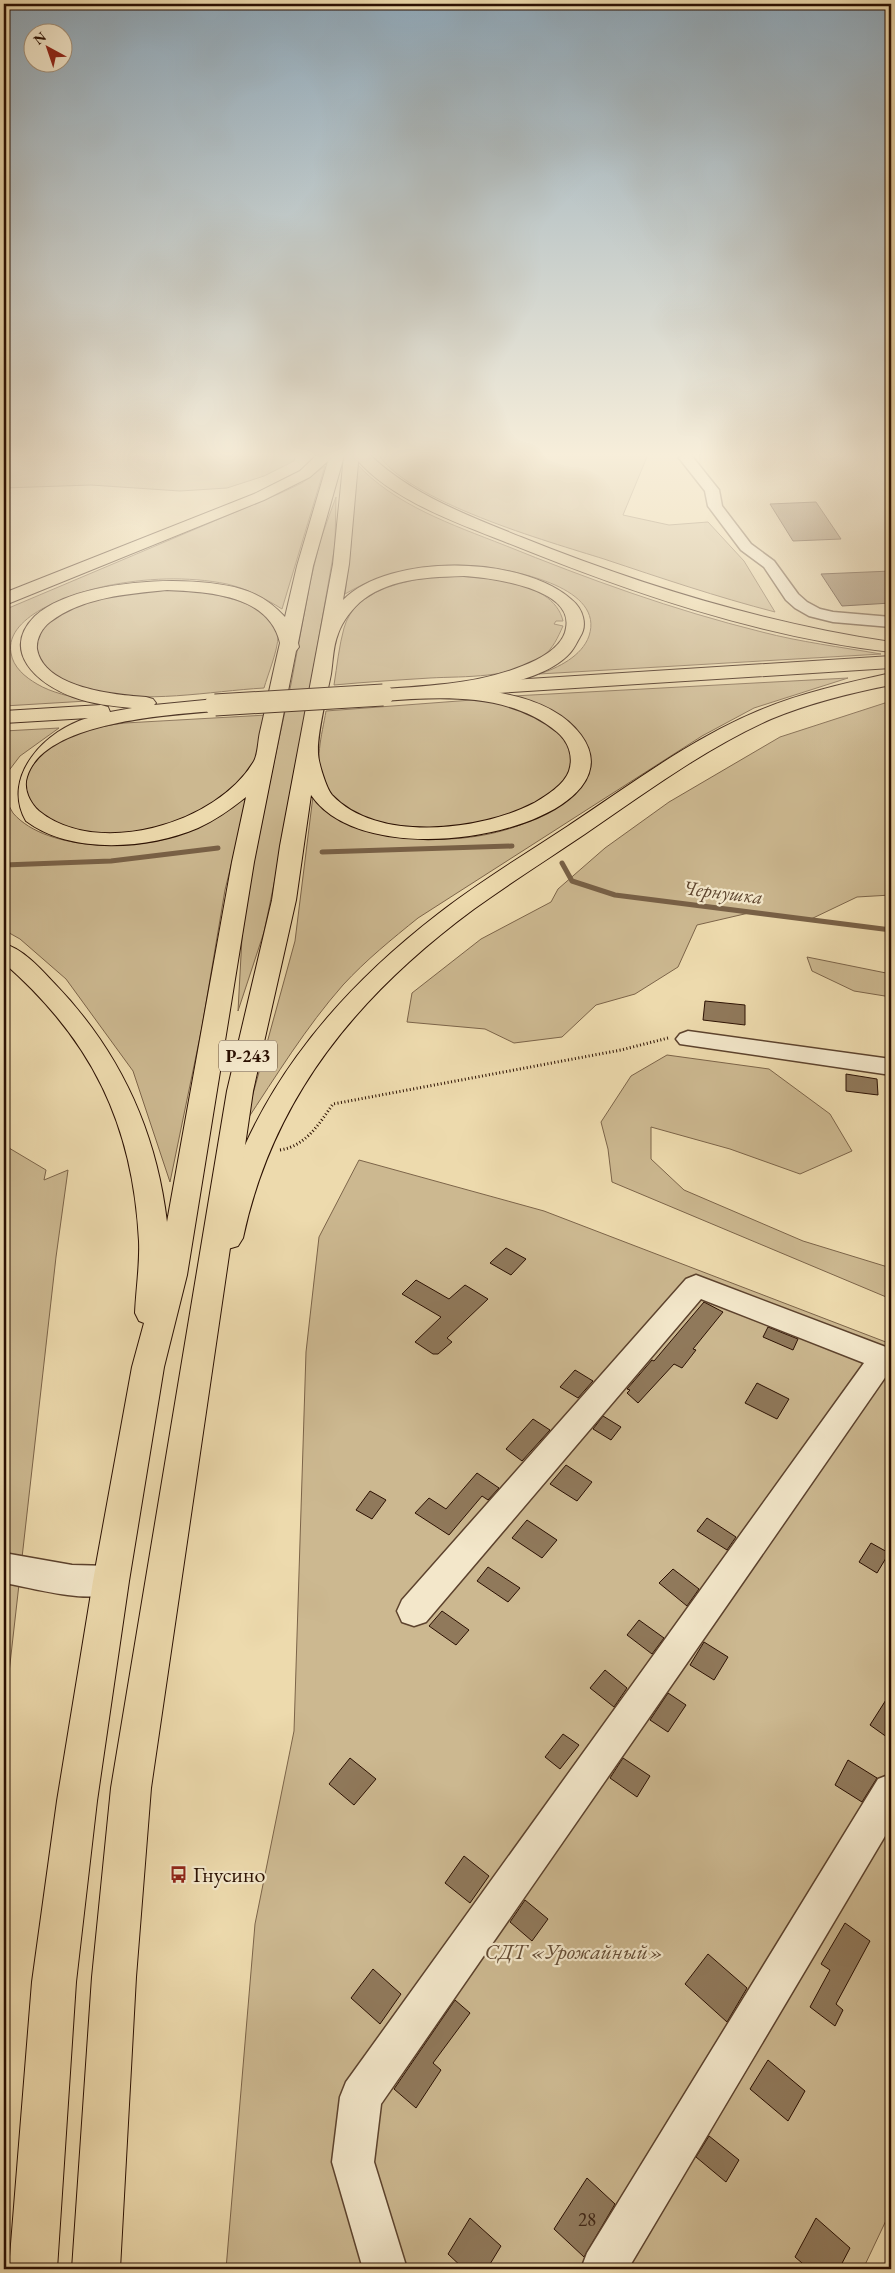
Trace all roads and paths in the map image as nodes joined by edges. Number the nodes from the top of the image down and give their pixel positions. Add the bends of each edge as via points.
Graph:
1 (107, 558) edge
2 (307, 558) edge
3 (342, 558) edge
4 (564, 558) edge
5 (761, 558) edge
6 (4, 599) edge
7 (891, 622) edge
8 (326, 642) junction
9 (891, 646) edge
10 (290, 647) junction
11 (891, 662) edge
12 (891, 679) edge
13 (436, 691) junction
14 (215, 704) junction
15 (4, 717) edge
16 (308, 752) junction
17 (265, 758) junction
18 (4, 951) edge
19 (688, 1040) joint
20 (891, 1067) edge
21 (255, 1151) junction
22 (887, 1360) edge
23 (196, 1363) junction
24 (148, 1366) junction
25 (4, 1568) edge
26 (111, 1581) junction
27 (414, 1611) dead end
28 (891, 1792) edge
29 (33, 2269) edge
30 (96, 2269) edge
31 (385, 2269) edge
32 (603, 2269) edge

1 - 6 main road
2 - 10 main road, Р-243
3 - 8 main road, Р-243
4 - 9 main road via 749,619
5 - 7 street via 801,605 833,617
8 - 13 main road, Р-243 via 338,619 362,593 392,580 429,572 479,572 525,581 555,594 572,610 576,626 573,635 561,652 545,663 498,680
8 - 16 main road, Р-243
10 - 14 main road, Р-243 via 284,626 256,601 226,591 190,585 147,586 93,595 60,607 43,618 27,636 24,647 32,666 59,685 75,691 115,700
10 - 17 main road, Р-243
11 - 13 main road, Р-243
12 - 21 main road, Р-243 via 822,695 738,727 621,800 445,921 384,973 343,1016 295,1079
13 - 14 main road, Р-243, bridge
13 - 16 main road, Р-243 via 502,699 556,721 573,736 582,752 582,765 576,779 551,802 500,825 446,833 402,831 372,826 347,816 324,800 316,788
14 - 15 main road, Р-243
14 - 17 main road, Р-243 via 111,718 53,740 30,756 16,774 15,788 21,804 37,820 70,834 104,839 156,835 198,820 235,797 252,781
16 - 23 main road, Р-243 via 284,900 240,1091
17 - 24 main road, Р-243 via 172,1275
18 - 24 main road via 50,990 74,1018 99,1053 129,1116 146,1182 154,1243
19 - 20 street
19 - 21 path via 659,1039 620,1050 333,1104 304,1141 288,1150
21 - 23 main road, Р-243 via 237,1200
22 - 27 street via 696,1286
22 - 31 street via 361,2097 353,2162
23 - 30 main road via 131,1788 113,1987
24 - 26 main road
25 - 26 street via 72,1580
26 - 29 main road via 77,1802 54,1982
28 - 32 street

